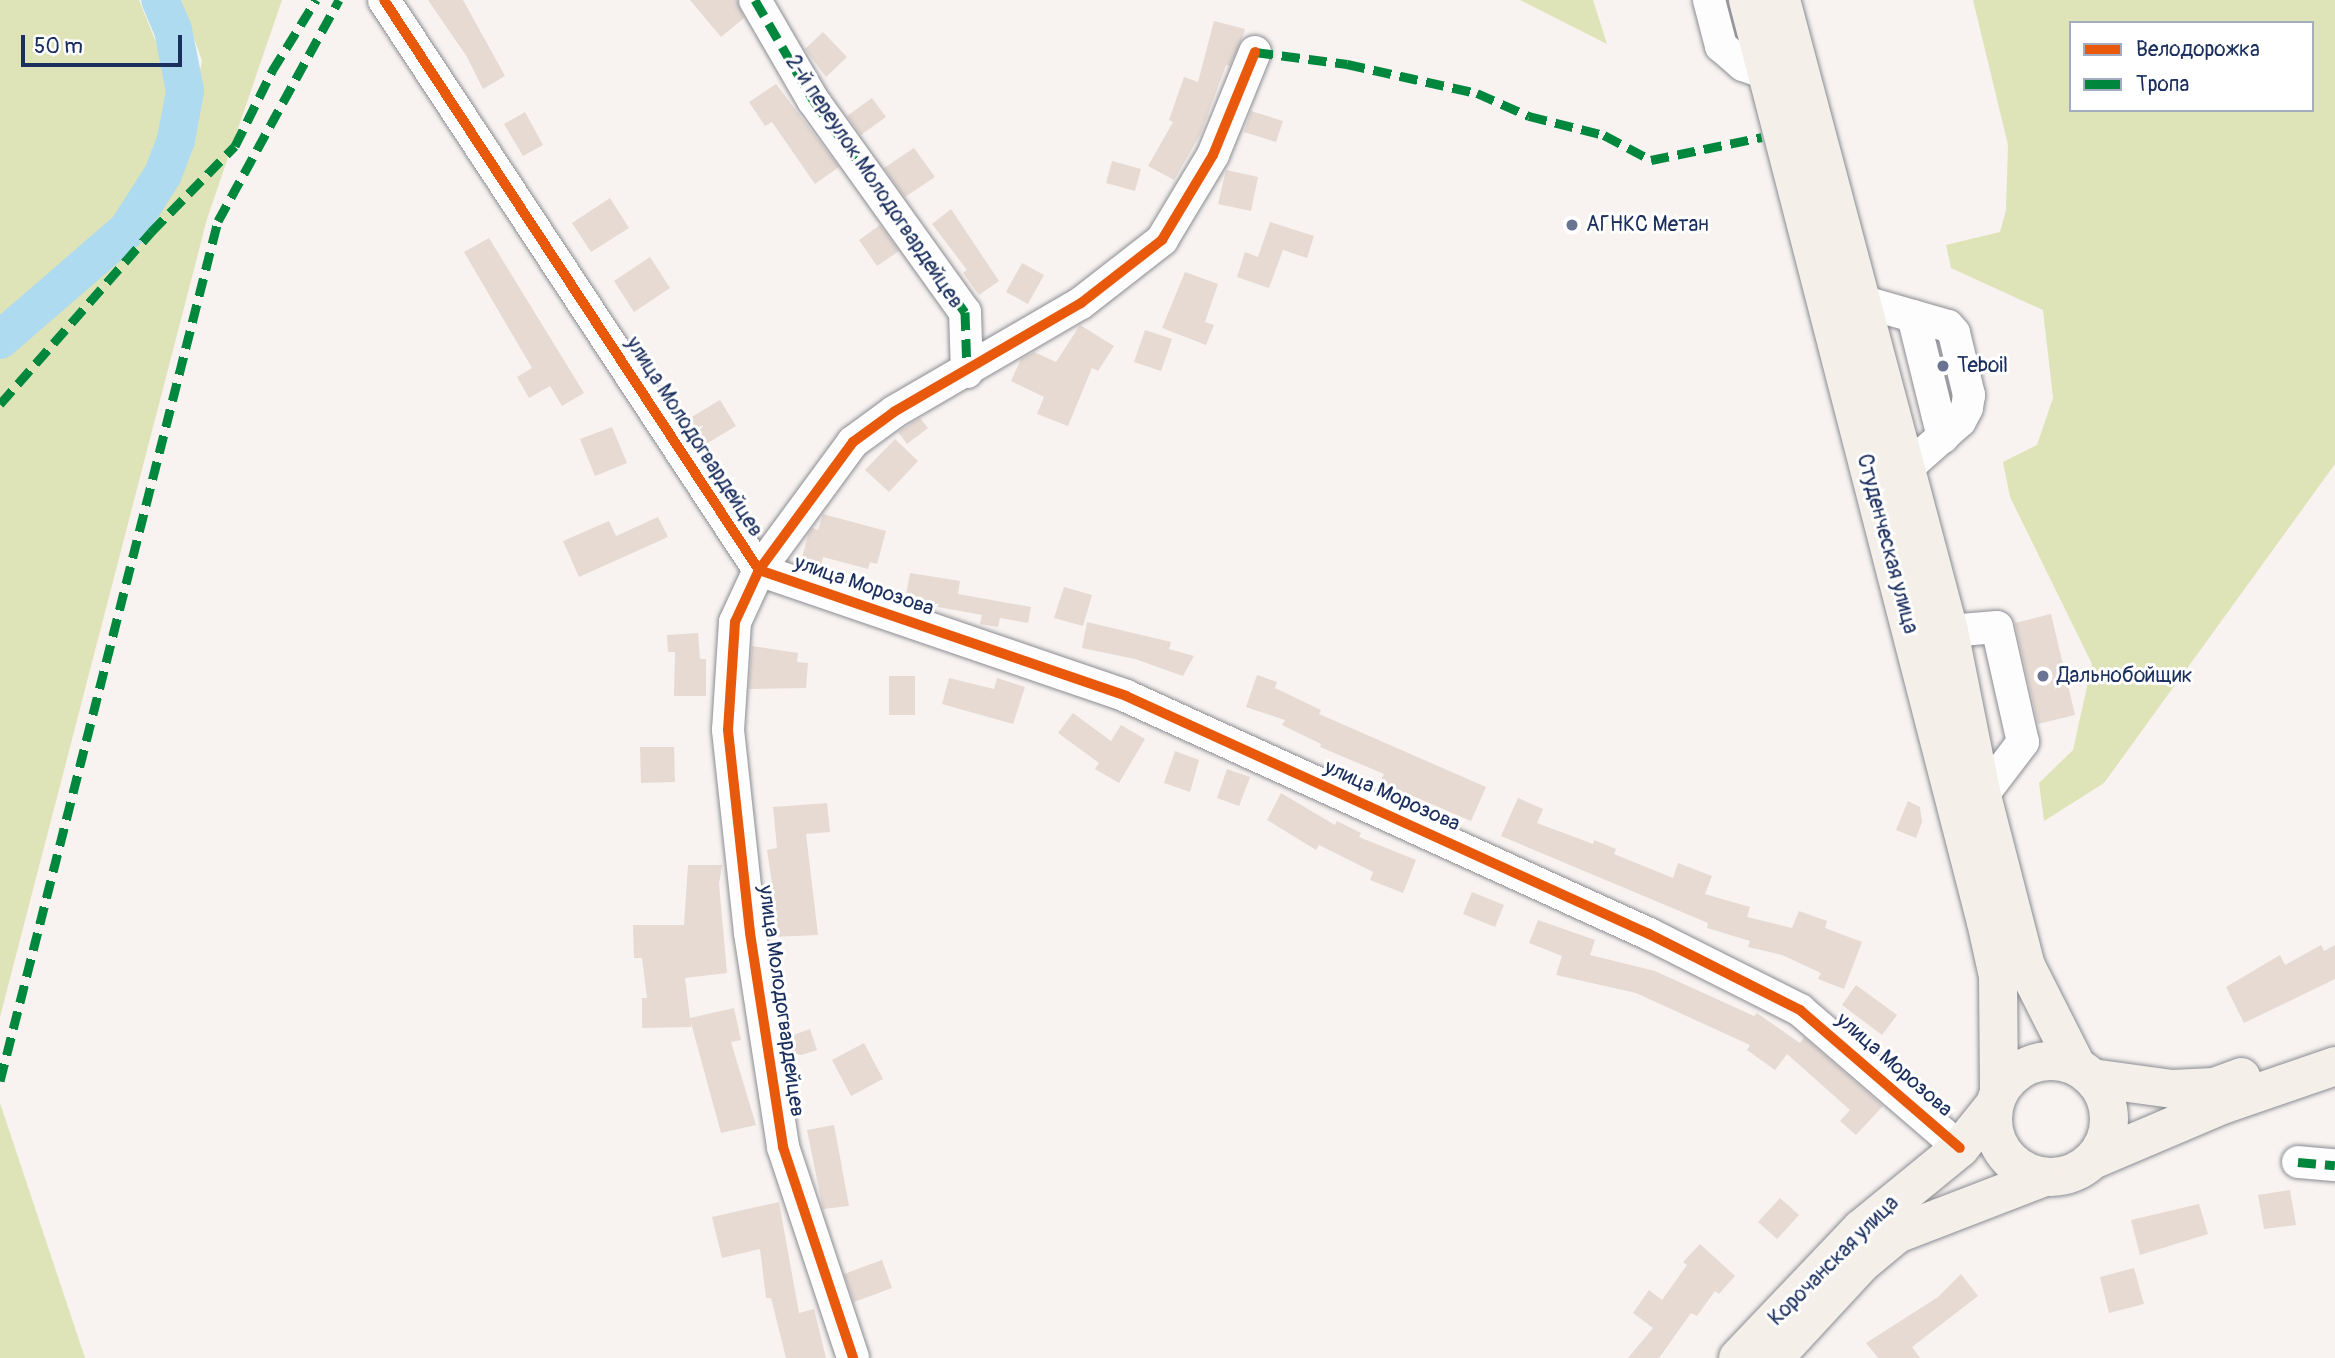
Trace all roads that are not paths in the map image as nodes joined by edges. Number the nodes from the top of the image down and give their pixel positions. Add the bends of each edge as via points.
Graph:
1 (384, 0) edge
2 (755, 0) edge
3 (1709, 0) edge
4 (1748, 0) edge
5 (1782, 0) edge
6 (1255, 52) dead end
7 (1763, 72) junction
8 (1864, 302) junction
9 (967, 372) junction
10 (1907, 468) junction
11 (759, 570) junction
12 (1949, 631) junction
13 (1982, 796) junction
14 (2335, 1045) edge
15 (2335, 1066) edge
16 (2085, 1072) junction
17 (1996, 1100) junction
18 (1960, 1148) junction
19 (2095, 1159) junction
20 (2298, 1162) dead end
21 (2335, 1165) edge
22 (2042, 1178) junction
23 (853, 1358) edge
24 (1738, 1358) edge
25 (1774, 1358) edge

1 - 11 street, улица Молодогвардейцев
2 - 9 street, 2-й переулок Молодогвардейцев via 813,100 965,312
3 - 7 street via 1721,46 1743,65
4 - 7 main road, Студенческая улица
5 - 8 main road, Студенческая улица
6 - 9 street via 1213,155 1162,240 1080,303
7 - 17 main road, Студенческая улица via 1986,922 2002,1021
8 - 10 main road, Студенческая улица
8 - 10 street via 1948,326 1954,332 1969,395 1960,421
9 - 11 street via 894,412 853,442
10 - 12 main road, Студенческая улица
11 - 18 street, улица Морозова via 1126,696 1649,934 1800,1010
11 - 23 street, улица Молодогвардейцев via 735,622 728,730 750,933 783,1147
12 - 13 main road, Студенческая улица
12 - 13 street via 1997,627 2023,742
13 - 16 main road, Студенческая улица via 2026,966
14 - 16 main road via 2214,1087 2129,1086
15 - 19 main road via 2222,1105
16 - 17 main road via 2042,1061 2010,1077
16 - 19 main road via 2109,1109 2109,1126
17 - 18 main road, Корочанская улица
17 - 22 main road via 1992,1128 2009,1161
18 - 24 main road, Корочанская улица via 1861,1229
19 - 22 main road via 2062,1177
20 - 21 street
22 - 25 main road, Корочанская улица via 1897,1234 1861,1264

